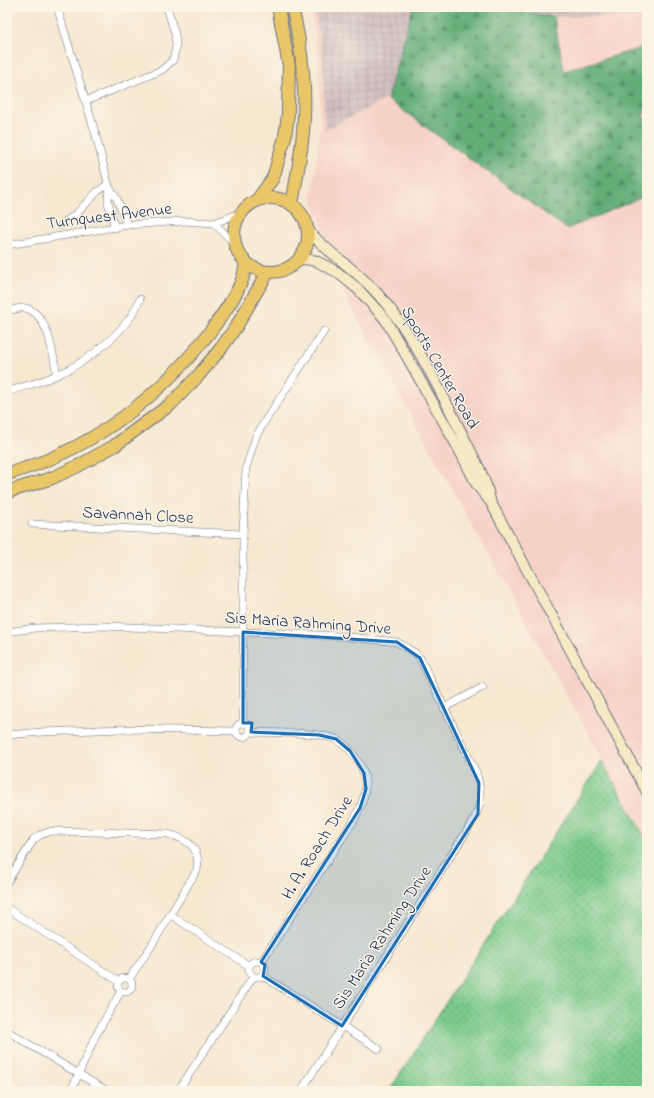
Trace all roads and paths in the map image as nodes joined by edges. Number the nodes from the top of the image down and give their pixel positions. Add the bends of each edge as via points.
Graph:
1 (57, 7) edge
2 (167, 7) edge
3 (278, 7) edge
4 (292, 7) edge
5 (86, 102) junction
6 (109, 185) junction
7 (257, 200) junction
8 (292, 205) junction
9 (242, 211) junction
10 (214, 223) junction
11 (61, 225) dead end
12 (127, 225) junction
13 (115, 228) junction
14 (308, 230) junction
15 (7, 245) edge
16 (236, 248) junction
17 (298, 260) junction
18 (246, 263) junction
19 (268, 272) junction
20 (140, 298) dead end
21 (7, 311) edge
22 (324, 331) dead end
23 (57, 375) junction
24 (7, 392) edge
25 (7, 474) edge
26 (7, 492) edge
27 (490, 502) junction
28 (32, 524) dead end
29 (243, 534) junction
30 (7, 632) edge
31 (243, 632) junction
32 (483, 687) dead end
33 (444, 708) junction
34 (243, 723) junction
35 (236, 731) junction
36 (251, 732) junction
37 (7, 735) edge
38 (647, 792) edge
39 (7, 882) edge
40 (7, 908) edge
41 (171, 915) junction
42 (261, 962) junction
43 (249, 966) junction
44 (263, 976) junction
45 (253, 977) junction
46 (129, 979) junction
47 (118, 981) junction
48 (121, 991) junction
49 (342, 1026) junction
50 (7, 1031) edge
51 (379, 1049) dead end
52 (79, 1075) junction
53 (71, 1091) edge
54 (107, 1091) edge
55 (178, 1091) edge
56 (301, 1091) edge

1 - 5 street, Turnquest Avenue
2 - 5 street via 175,34 173,60 162,70
3 - 7 highway via 289,66 288,114 285,137 273,178
4 - 8 highway via 301,48 304,104 303,131
5 - 6 street, Turnquest Avenue
6 - 11 street via 97,192
6 - 12 street
6 - 13 street via 108,202
7 - 8 highway via 277,198
7 - 9 highway
8 - 14 highway via 302,214
9 - 10 street
9 - 16 highway via 234,229
10 - 12 street, Turnquest Avenue
10 - 16 street
12 - 13 street, Turnquest Avenue
13 - 15 street, Turnquest Avenue
14 - 17 highway via 306,246
14 - 27 main road, Sports Center Road via 373,288 392,311 451,413 486,483
16 - 18 highway
17 - 19 highway via 286,269
17 - 27 main road, Sports Center Road via 316,261 337,272 358,289 385,319 477,486
18 - 19 highway
18 - 25 highway via 242,281 219,321 154,394 99,434 66,453
19 - 26 highway via 222,348 171,404 114,446 78,466 52,478
20 - 23 street via 135,311 115,334 86,358
21 - 23 street via 24,308 36,313 41,319 47,331
22 - 29 street via 256,436 246,468
23 - 24 street
27 - 38 main road, Sports Center Road
28 - 29 street, Savannah Close
29 - 31 street
30 - 31 street, Sis Maria Rahming Drive via 34,628 105,626
31 - 33 street, Sis Maria Rahming Drive via 340,636 398,642 420,658
31 - 34 street
32 - 33 street
33 - 49 street, Sis Maria Rahming Drive via 476,772 481,794 478,814
34 - 35 street via 237,726
34 - 36 street via 249,725
35 - 36 street via 241,738 247,737
35 - 37 street via 115,729
36 - 42 street, H. A. Roach Drive via 319,735 336,739 344,744 358,761 364,773 366,790 354,820
39 - 41 street via 34,839 46,832 168,834 186,840 198,858 197,870
40 - 47 street
41 - 43 street
41 - 46 street
42 - 43 street via 255,961
42 - 44 street via 265,969
43 - 45 street via 248,971
44 - 45 street
44 - 49 street
45 - 55 street
46 - 47 street via 123,977
46 - 48 street via 132,983 130,989 126,992
47 - 48 street via 117,985
48 - 52 street via 96,1036
49 - 51 street
49 - 56 street, Sis Maria Rahming Drive
50 - 52 street
52 - 53 street
52 - 54 street

